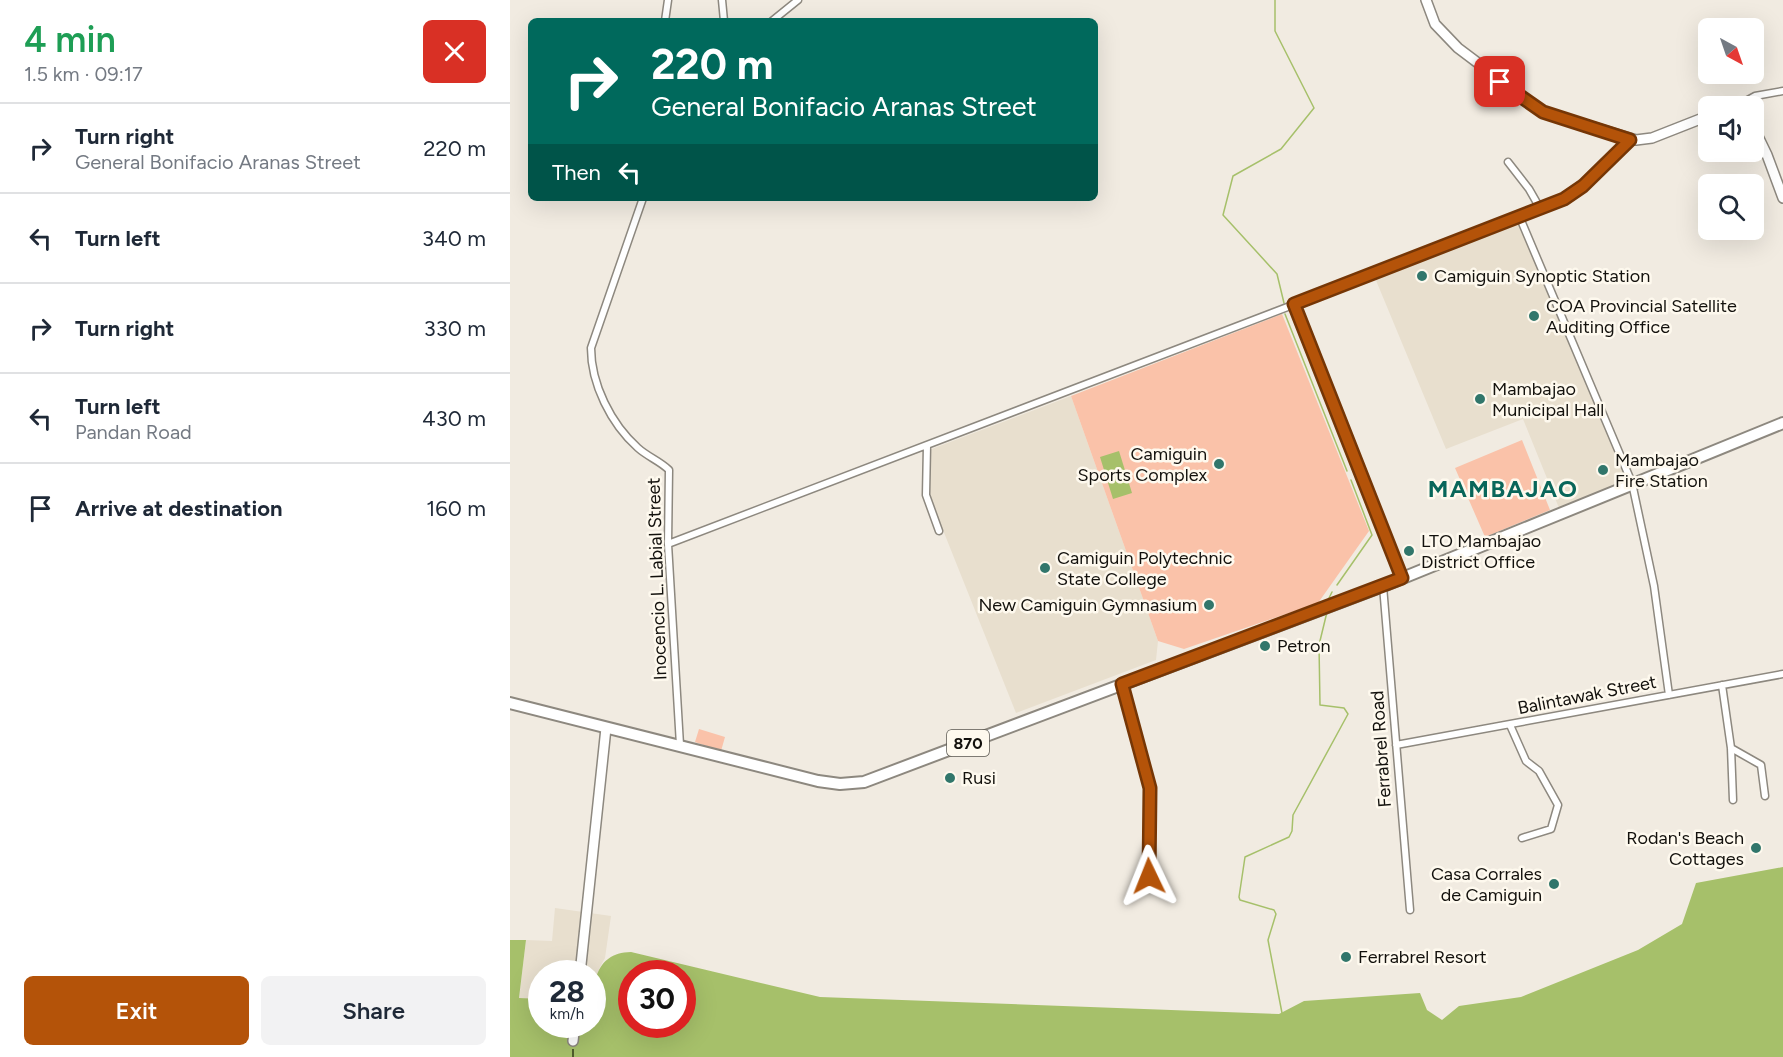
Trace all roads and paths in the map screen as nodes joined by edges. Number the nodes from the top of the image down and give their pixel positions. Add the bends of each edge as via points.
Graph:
1 (668, 0) edge
2 (722, 0) edge
3 (798, 0) edge
4 (1426, 0) edge
5 (665, 18) edge
6 (724, 18) edge
7 (775, 18) edge
8 (1783, 91) edge
9 (1755, 96) edge
10 (1698, 120) edge
11 (1630, 140) junction
12 (1764, 149) edge
13 (1508, 162) dead end
14 (1783, 198) edge
15 (642, 201) edge
16 (1540, 210) junction
17 (1520, 218) junction
18 (1294, 304) junction
19 (1783, 423) edge
20 (927, 446) junction
21 (1632, 483) junction
22 (939, 531) dead end
23 (668, 544) junction
24 (1402, 578) junction
25 (1383, 586) junction
26 (1783, 674) edge
27 (1122, 684) junction
28 (1722, 685) junction
29 (1669, 695) junction
30 (510, 703) edge
31 (1510, 724) junction
32 (604, 727) junction
33 (680, 745) junction
34 (1396, 745) junction
35 (1731, 748) junction
36 (1765, 796) dead end
37 (1733, 800) dead end
38 (1522, 838) dead end
39 (1153, 887) dead end
40 (1410, 910) dead end
41 (581, 960) edge
42 (573, 1038) edge
43 (573, 1041) dead end

1 - 5 street
2 - 6 street
3 - 7 street
4 - 11 street via 1435,24 1458,48 1533,106
8 - 9 street
10 - 11 street via 1652,138
11 - 16 street via 1577,192
12 - 14 street
13 - 16 street via 1526,183
15 - 23 street, Inocencio L. Labial Street via 591,348 591,363 599,390 620,428 640,450 669,470
16 - 17 street
17 - 18 street
17 - 21 street
18 - 20 street
18 - 24 street
19 - 21 main road, 870
20 - 22 street via 926,495
20 - 23 street
21 - 24 main road, 870
21 - 29 street via 1654,586
23 - 33 street, Inocencio L. Labial Street
24 - 25 main road, 870
25 - 27 main road, 870
25 - 34 street, Ferrabrel Road
26 - 28 street, Balintawak Street
27 - 33 main road, 870 via 876,779 852,784 818,781
27 - 39 street via 1150,788 1148,854
28 - 29 street, Balintawak Street
28 - 35 street
29 - 31 street, Balintawak Street
30 - 32 main road, 870
31 - 34 street, Balintawak Street
31 - 38 street via 1526,760 1539,771 1558,805 1551,828
32 - 33 main road, 870
32 - 41 street
34 - 40 street, Ferrabrel Road
35 - 36 street via 1761,765
35 - 37 street
42 - 43 street

